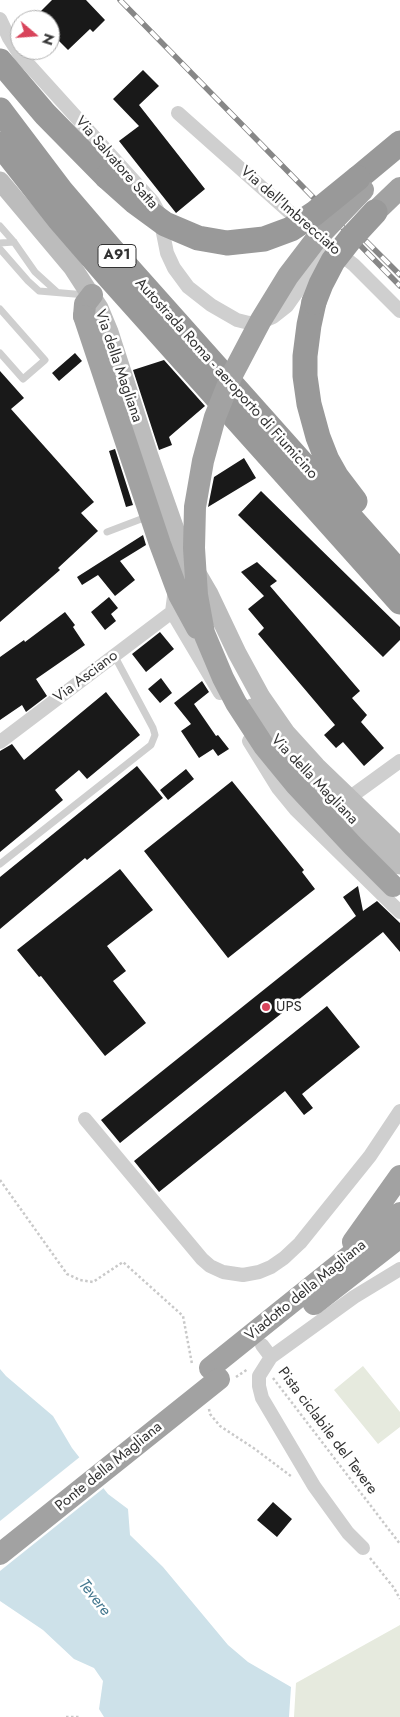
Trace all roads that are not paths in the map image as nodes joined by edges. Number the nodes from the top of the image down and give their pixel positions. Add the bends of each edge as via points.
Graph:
1 (0, 20) edge
2 (0, 60) edge
3 (0, 110) edge
4 (178, 113) dead end
5 (400, 143) edge
6 (0, 144) edge
7 (400, 153) edge
8 (0, 181) edge
9 (400, 188) edge
10 (375, 212) joint
11 (0, 226) edge
12 (0, 242) edge
13 (14, 242) junction
14 (329, 246) junction
15 (0, 249) edge
16 (57, 292) junction
17 (92, 295) junction
18 (0, 309) edge
19 (400, 311) edge
20 (0, 353) edge
21 (236, 405) junction
22 (168, 510) junction
23 (107, 532) dead end
24 (182, 547) junction
25 (400, 556) edge
26 (400, 573) edge
27 (400, 602) edge
28 (172, 612) junction
29 (209, 648) junction
30 (114, 656) junction
31 (0, 742) edge
32 (400, 761) edge
33 (304, 774) junction
34 (283, 795) junction
35 (349, 798) junction
36 (400, 847) edge
37 (0, 864) edge
38 (398, 881) edge
39 (400, 912) edge
40 (400, 1111) edge
41 (85, 1119) dead end
42 (400, 1176) edge
43 (400, 1213) edge
44 (400, 1237) edge
45 (400, 1247) edge
46 (347, 1268) junction
47 (400, 1269) edge
48 (265, 1357) junction
49 (213, 1371) junction
50 (0, 1537) edge
51 (363, 1548) road end
52 (0, 1554) edge

1 - 14 street, Via Salvatore Satta via 20,54 153,202 174,268 188,288 211,305 249,323 273,317 287,306
2 - 5 highway, bridge via 45,114 107,177 149,213 179,231 209,241 242,242 279,234 307,220
3 - 21 highway, Autostrada Roma - aeroporto di Fiumicino / A91 via 62,192
4 - 14 street, Via dell'Imbrecciato
6 - 21 highway, Autostrada Roma - aeroporto di Fiumicino / A91 via 59,219
7 - 29 highway, bridge via 317,238 278,291 242,354 215,417 198,484 194,528 197,595
8 - 17 main road, Via della Magliana
9 - 10 highway
10 - 25 highway, bridge via 339,253 319,289 306,341 305,376 311,415 327,460 345,489
11 - 13 lane
12 - 13 lane
13 - 16 lane via 35,272
14 - 19 street, Via dell'Imbrecciato via 354,265
15 - 16 lane via 39,291
16 - 17 lane
17 - 22 main road, Via della Magliana via 109,332
17 - 29 highway, bridge via 85,304 84,316 148,510 172,577
18 - 20 lane via 45,360 23,379
21 - 26 highway, Autostrada Roma - aeroporto di Fiumicino / A91
21 - 27 highway, Autostrada Roma - aeroporto di Fiumicino / A91
22 - 23 lane
22 - 24 main road, Via della Magliana
24 - 28 street, Via della Magliana
24 - 33 main road, Via della Magliana via 199,598 231,672 263,725
24 - 35 main road, Via della Magliana via 267,707 300,749
28 - 30 street, Via Asciano
28 - 34 street, Via della Magliana
29 - 38 highway, bridge via 236,703 264,746 310,800
30 - 31 street, Via Asciano
30 - 37 lane via 153,728 155,735 151,744
32 - 35 street
33 - 34 street
33 - 38 main road, Via della Magliana
34 - 39 street, Via della Magliana
35 - 36 main road, Via della Magliana
40 - 41 street via 370,1156 300,1243 271,1268 243,1275 223,1272 202,1259
42 - 46 highway
43 - 46 highway, Viadotto della Magliana
44 - 46 highway, Viadotto della Magliana
45 - 46 highway
46 - 48 highway, Viadotto della Magliana
46 - 49 highway, Viadotto della Magliana
47 - 48 street via 354,1296
48 - 49 highway, Viadotto della Magliana
48 - 51 street via 258,1381 262,1398 314,1486
49 - 50 highway, Ponte della Magliana
49 - 52 highway, Ponte della Magliana, bridge

